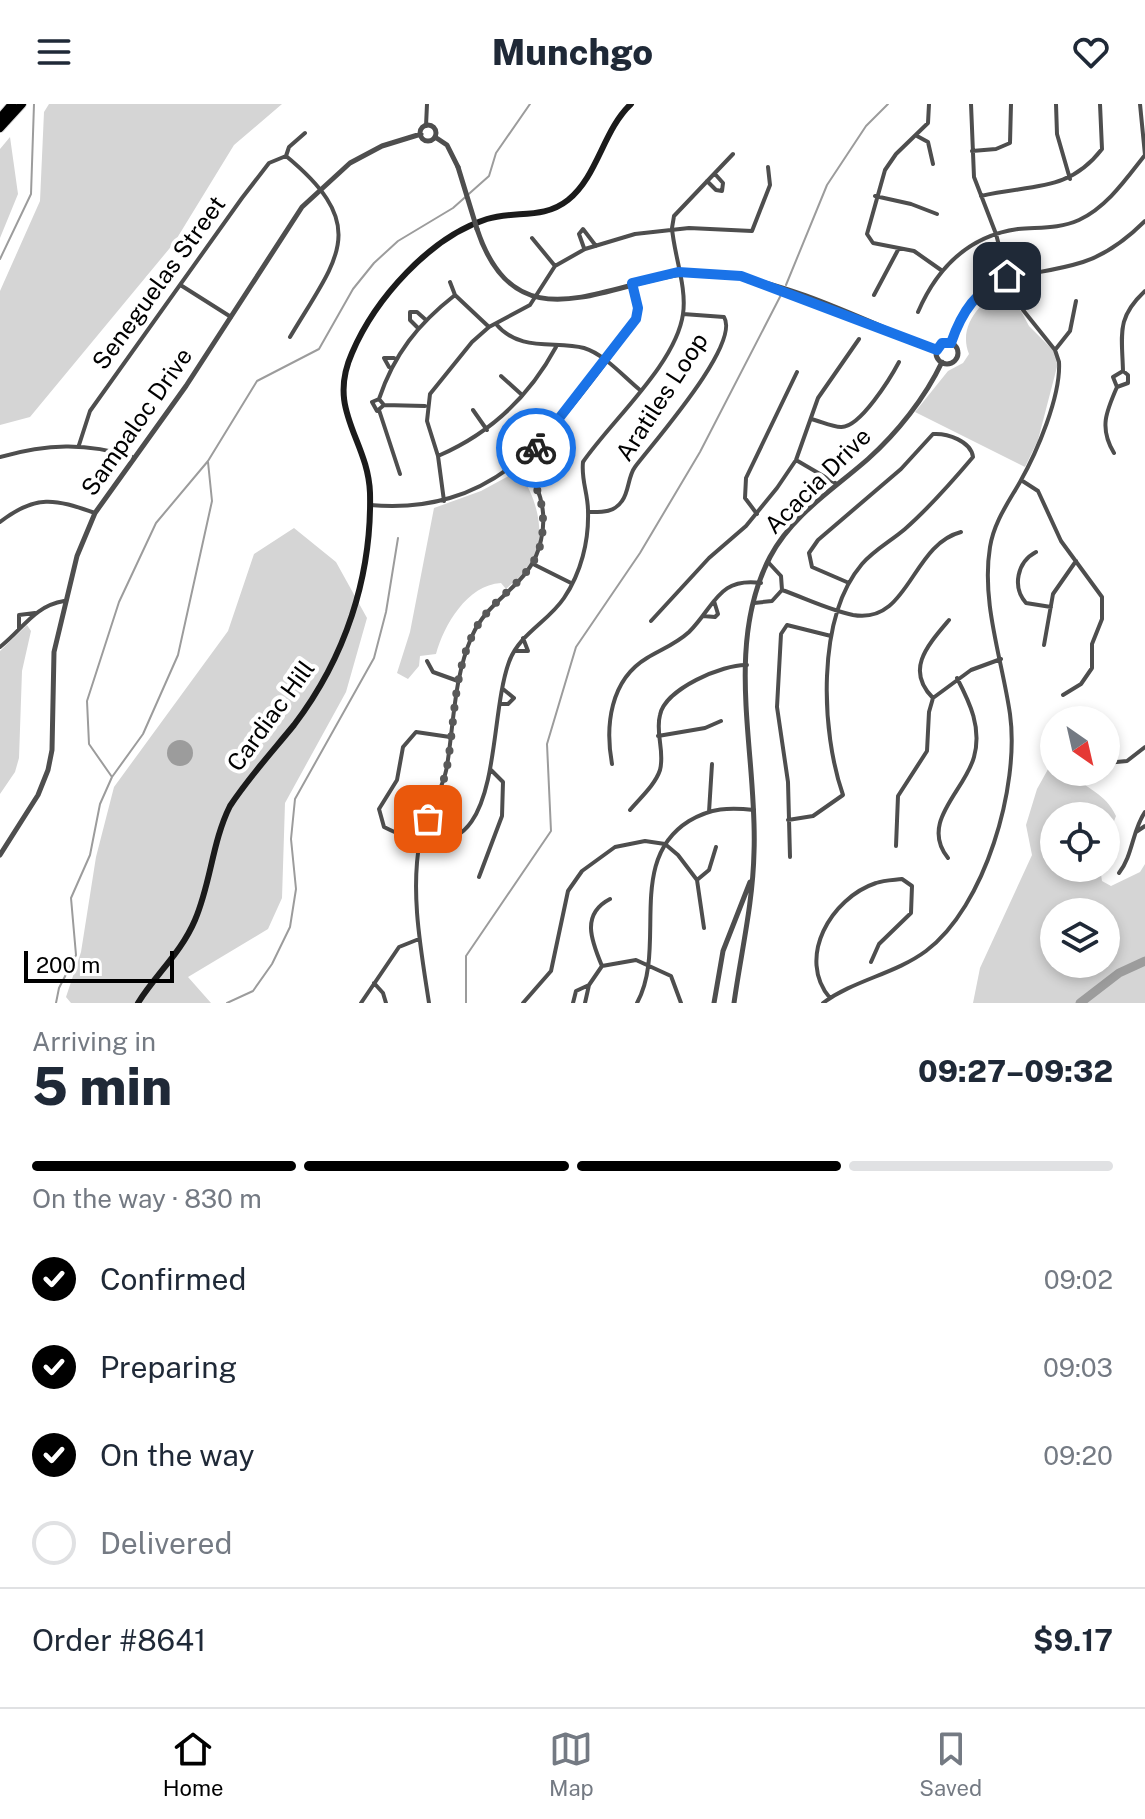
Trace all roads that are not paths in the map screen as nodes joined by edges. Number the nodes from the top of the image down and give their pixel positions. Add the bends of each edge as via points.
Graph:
1 (22, 104) edge
2 (427, 104) edge
3 (631, 104) edge
4 (929, 104) edge
5 (971, 104) edge
6 (1011, 104) edge
7 (1056, 104) edge
8 (1100, 104) edge
9 (1140, 104) edge
10 (7, 113) edge
11 (426, 126) junction
12 (0, 128) edge
13 (305, 133) dead end
14 (421, 134) junction
15 (917, 136) junction
16 (435, 137) junction
17 (972, 151) junction
18 (733, 154) dead end
19 (1145, 155) edge
20 (286, 156) junction
21 (933, 164) dead end
22 (768, 167) dead end
23 (715, 174) junction
24 (1070, 179) junction
25 (707, 181) junction
26 (318, 189) junction
27 (875, 196) junction
28 (981, 196) junction
29 (937, 214) dead end
30 (1145, 221) edge
31 (672, 228) junction
32 (996, 234) junction
33 (532, 238) dead end
34 (596, 246) junction
35 (900, 247) junction
36 (585, 249) junction
37 (555, 266) junction
38 (941, 270) junction
39 (678, 272) junction
40 (1007, 276) junction
41 (450, 282) dead end
42 (632, 283) junction
43 (182, 286) junction
44 (1145, 291) edge
45 (455, 295) junction
46 (874, 295) dead end
47 (535, 297) junction
48 (1076, 301) dead end
49 (918, 312) dead end
50 (683, 314) junction
51 (232, 318) junction
52 (426, 320) junction
53 (496, 324) junction
54 (489, 327) junction
55 (418, 328) junction
56 (290, 337) dead end
57 (859, 339) dead end
58 (951, 343) junction
59 (556, 347) junction
60 (937, 350) junction
61 (1055, 350) junction
62 (394, 358) junction
63 (606, 362) junction
64 (899, 362) dead end
65 (942, 362) junction
66 (389, 367) junction
67 (1123, 371) junction
68 (797, 372) dead end
69 (501, 376) dead end
70 (1117, 387) junction
71 (640, 390) junction
72 (521, 394) junction
73 (379, 399) junction
74 (384, 405) junction
75 (426, 406) junction
76 (379, 410) junction
77 (473, 410) dead end
78 (811, 419) junction
79 (487, 430) junction
80 (79, 445) junction
81 (1114, 453) dead end
82 (438, 456) junction
83 (0, 457) edge
84 (132, 457) junction
85 (796, 460) junction
86 (521, 461) junction
87 (400, 474) dead end
88 (1021, 480) junction
89 (837, 484) junction
90 (444, 501) junction
91 (369, 505) junction
92 (589, 512) junction
93 (95, 513) junction
94 (757, 514) junction
95 (0, 522) edge
96 (961, 532) dead end
97 (1036, 552) dead end
98 (1076, 561) junction
99 (767, 562) junction
100 (535, 565) junction
101 (571, 583) junction
102 (761, 583) junction
103 (849, 583) junction
104 (782, 590) junction
105 (64, 601) junction
106 (714, 601) junction
107 (754, 603) junction
108 (1051, 607) junction
109 (837, 610) junction
110 (35, 613) junction
111 (703, 616) junction
112 (949, 620) dead end
113 (651, 621) dead end
114 (19, 629) junction
115 (831, 636) junction
116 (523, 638) junction
117 (1044, 645) dead end
118 (0, 647) edge
119 (514, 651) junction
120 (1001, 659) junction
121 (427, 661) dead end
122 (747, 665) junction
123 (957, 678) junction
124 (458, 681) junction
125 (503, 689) junction
126 (1063, 695) dead end
127 (933, 698) junction
128 (500, 704) junction
129 (721, 721) dead end
130 (658, 736) junction
131 (450, 737) junction
132 (1145, 747) edge
133 (1120, 762) edge
134 (612, 764) dead end
135 (712, 764) dead end
136 (491, 770) junction
137 (630, 810) dead end
138 (754, 810) junction
139 (709, 812) junction
140 (1145, 812) edge
141 (788, 820) junction
142 (1145, 826) edge
143 (1134, 833) junction
144 (420, 838) junction
145 (665, 844) junction
146 (896, 846) dead end
147 (716, 847) dead end
148 (0, 854) edge
149 (790, 857) dead end
150 (948, 858) dead end
151 (1120, 872) edge
152 (479, 877) dead end
153 (751, 878) junction
154 (697, 880) junction
155 (610, 899) dead end
156 (704, 928) dead end
157 (419, 939) junction
158 (871, 962) dead end
159 (649, 964) junction
160 (602, 966) junction
161 (374, 983) junction
162 (589, 985) junction
163 (830, 998) junction
164 (138, 1003) edge
165 (361, 1003) edge
166 (386, 1003) edge
167 (429, 1003) edge
168 (523, 1003) edge
169 (573, 1003) edge
170 (585, 1003) edge
171 (637, 1003) edge
172 (681, 1003) edge
173 (714, 1003) edge
174 (734, 1003) edge
175 (823, 1003) edge

1 - 10 highway
2 - 11 street
3 - 91 main road, Cardiac Hill via 570,198 544,213 487,219 454,235 390,294 360,337 346,369 344,412 367,474
4 - 15 street via 928,123
5 - 17 street
6 - 17 street via 1010,143
7 - 24 street via 1057,134
8 - 24 street via 1102,149
9 - 19 street
10 - 12 highway
11 - 14 street
11 - 16 street via 435,129
13 - 20 street, Seneguelas Street
14 - 16 street via 427,141
14 - 26 street, Sampaloc Drive via 364,155
15 - 21 street via 928,142
15 - 27 street via 889,162
16 - 47 street, bridge via 447,145 458,167 495,267
17 - 28 street
18 - 23 street
19 - 32 street via 1114,194 1077,221
20 - 26 street
20 - 43 street, Seneguelas Street via 269,163
22 - 31 street via 770,185 752,231
23 - 25 street
23 - 25 street via 722,191
24 - 28 street
25 - 31 street via 679,208
26 - 51 street, Sampaloc Drive
26 - 56 street via 336,214 340,240 330,269
27 - 29 street
27 - 35 street via 869,241
28 - 32 street
30 - 40 street via 1125,241 1085,261
31 - 34 street
31 - 39 street
32 - 38 street
32 - 40 street
33 - 37 street
34 - 36 street
34 - 36 street via 583,229 579,234
35 - 38 street
35 - 46 street
36 - 37 street
37 - 47 street
38 - 49 street
39 - 42 street
39 - 50 street
39 - 60 street via 719,273 766,284
40 - 58 street via 970,303
40 - 61 street via 1031,324
41 - 45 street
42 - 47 street via 583,300
42 - 63 street via 636,319
43 - 51 street
43 - 80 street, Seneguelas Street via 90,411
44 - 67 street via 1124,313
45 - 52 street
45 - 54 street
47 - 53 street
48 - 61 street via 1070,331
50 - 71 street via 672,344
50 - 92 street, Aratiles Loop via 724,317 720,346 672,421 633,469 623,501 610,511
51 - 84 street, Sampaloc Drive
52 - 55 street
52 - 55 street via 410,312
53 - 54 street
53 - 59 street via 512,336
54 - 75 street via 437,382
55 - 62 street
57 - 78 street via 825,386
58 - 60 street via 942,343
58 - 65 street via 957,356 953,362
59 - 63 street via 582,347
59 - 72 street
60 - 65 street
61 - 88 street via 1060,370 1054,393
62 - 66 street
62 - 66 street via 384,358
63 - 71 street
63 - 86 street via 542,443
64 - 78 street via 851,425
65 - 89 street, Acacia Drive via 903,421
66 - 73 street
67 - 70 street via 1113,377
67 - 70 street via 1128,383
68 - 94 street via 746,478 745,498
69 - 72 street
70 - 81 street via 1104,422 1104,437
71 - 92 street via 583,462
72 - 79 street
73 - 74 street
73 - 76 street via 372,405
74 - 75 street
74 - 76 street
75 - 82 street
76 - 87 street
77 - 79 street
78 - 85 street
79 - 82 street
80 - 83 street
80 - 84 street
82 - 90 street
84 - 93 street, Sampaloc Drive
85 - 89 street
85 - 94 street
86 - 90 street via 485,485
86 - 100 street via 535,480 542,504
88 - 98 street via 1038,491
88 - 120 street via 1002,509 990,543 986,578
89 - 99 street, Acacia Drive via 802,515
90 - 91 street
91 - 164 main road, Cardiac Hill via 363,578 344,640 310,702 230,806 191,930
92 - 101 street via 582,563
93 - 95 street via 63,502 39,501
93 - 105 street, Sampaloc Drive
94 - 113 street
96 - 109 street via 931,549 900,597 884,610 863,616
97 - 108 street via 1022,565 1020,596 1026,603
98 - 108 street via 1053,594
98 - 126 street via 1099,590 1103,608 1088,677
99 - 102 street, Acacia Drive
99 - 104 street via 781,576
100 - 101 street
100 - 124 street via 502,595 473,633
101 - 116 street via 546,619
102 - 106 street via 740,581
102 - 107 street, Acacia Drive
103 - 103 street via 863,563 943,492 973,457 967,445 933,434 901,469 818,540 809,553 812,567
103 - 109 street
104 - 107 street via 772,601
104 - 109 street
105 - 110 street
105 - 148 street, Sampaloc Drive via 54,652 51,761 38,795
106 - 111 street
106 - 111 street via 718,614
107 - 122 street, Acacia Drive
108 - 117 street
109 - 115 street
110 - 114 street
110 - 114 street via 19,615
111 - 134 street via 682,639 633,669 622,685 613,701 607,735
112 - 127 street via 924,653 919,670 921,686
114 - 118 street
115 - 141 street via 829,727 843,795 813,816
115 - 141 street via 796,625 787,625 781,634 777,707
116 - 119 street
116 - 119 street via 528,651
119 - 125 street
120 - 123 street
120 - 163 street via 1011,718 1011,765 977,887 950,928 926,951
121 - 124 street via 433,672
122 - 130 street via 719,667 668,699
122 - 138 street, Acacia Drive
123 - 127 street
123 - 150 street via 975,713 974,757 939,823 938,845
124 - 131 street
125 - 128 street
125 - 128 street via 514,698
127 - 146 street via 927,751 898,796
128 - 136 street
129 - 130 street
130 - 137 street via 657,778
131 - 144 street via 447,769
131 - 144 street via 426,732 412,736 403,747 397,780 379,809 384,827
132 - 133 street
135 - 139 street
136 - 144 street via 470,826 444,842
136 - 152 street via 503,782 502,816
138 - 139 street via 729,807
138 - 153 street, Acacia Drive
139 - 145 street via 674,830
140 - 143 street
141 - 149 street
142 - 143 street
143 - 151 street
144 - 157 street
145 - 154 street
145 - 159 street via 656,863 649,909
145 - 168 street via 634,841 615,847 582,871 562,906 551,971
147 - 154 street via 709,870
153 - 173 street, Acacia Drive via 723,951
153 - 174 street, Acacia Drive
154 - 156 street
155 - 160 street via 591,916 592,943
157 - 161 street via 399,947
157 - 167 street
158 - 163 street via 879,944 911,913 912,886 902,879 876,883 846,900 824,927 814,963
159 - 160 street via 636,960
159 - 171 street
159 - 172 street via 671,976
160 - 162 street
161 - 165 street
161 - 166 street
162 - 169 street via 576,991
162 - 170 street
163 - 175 street

